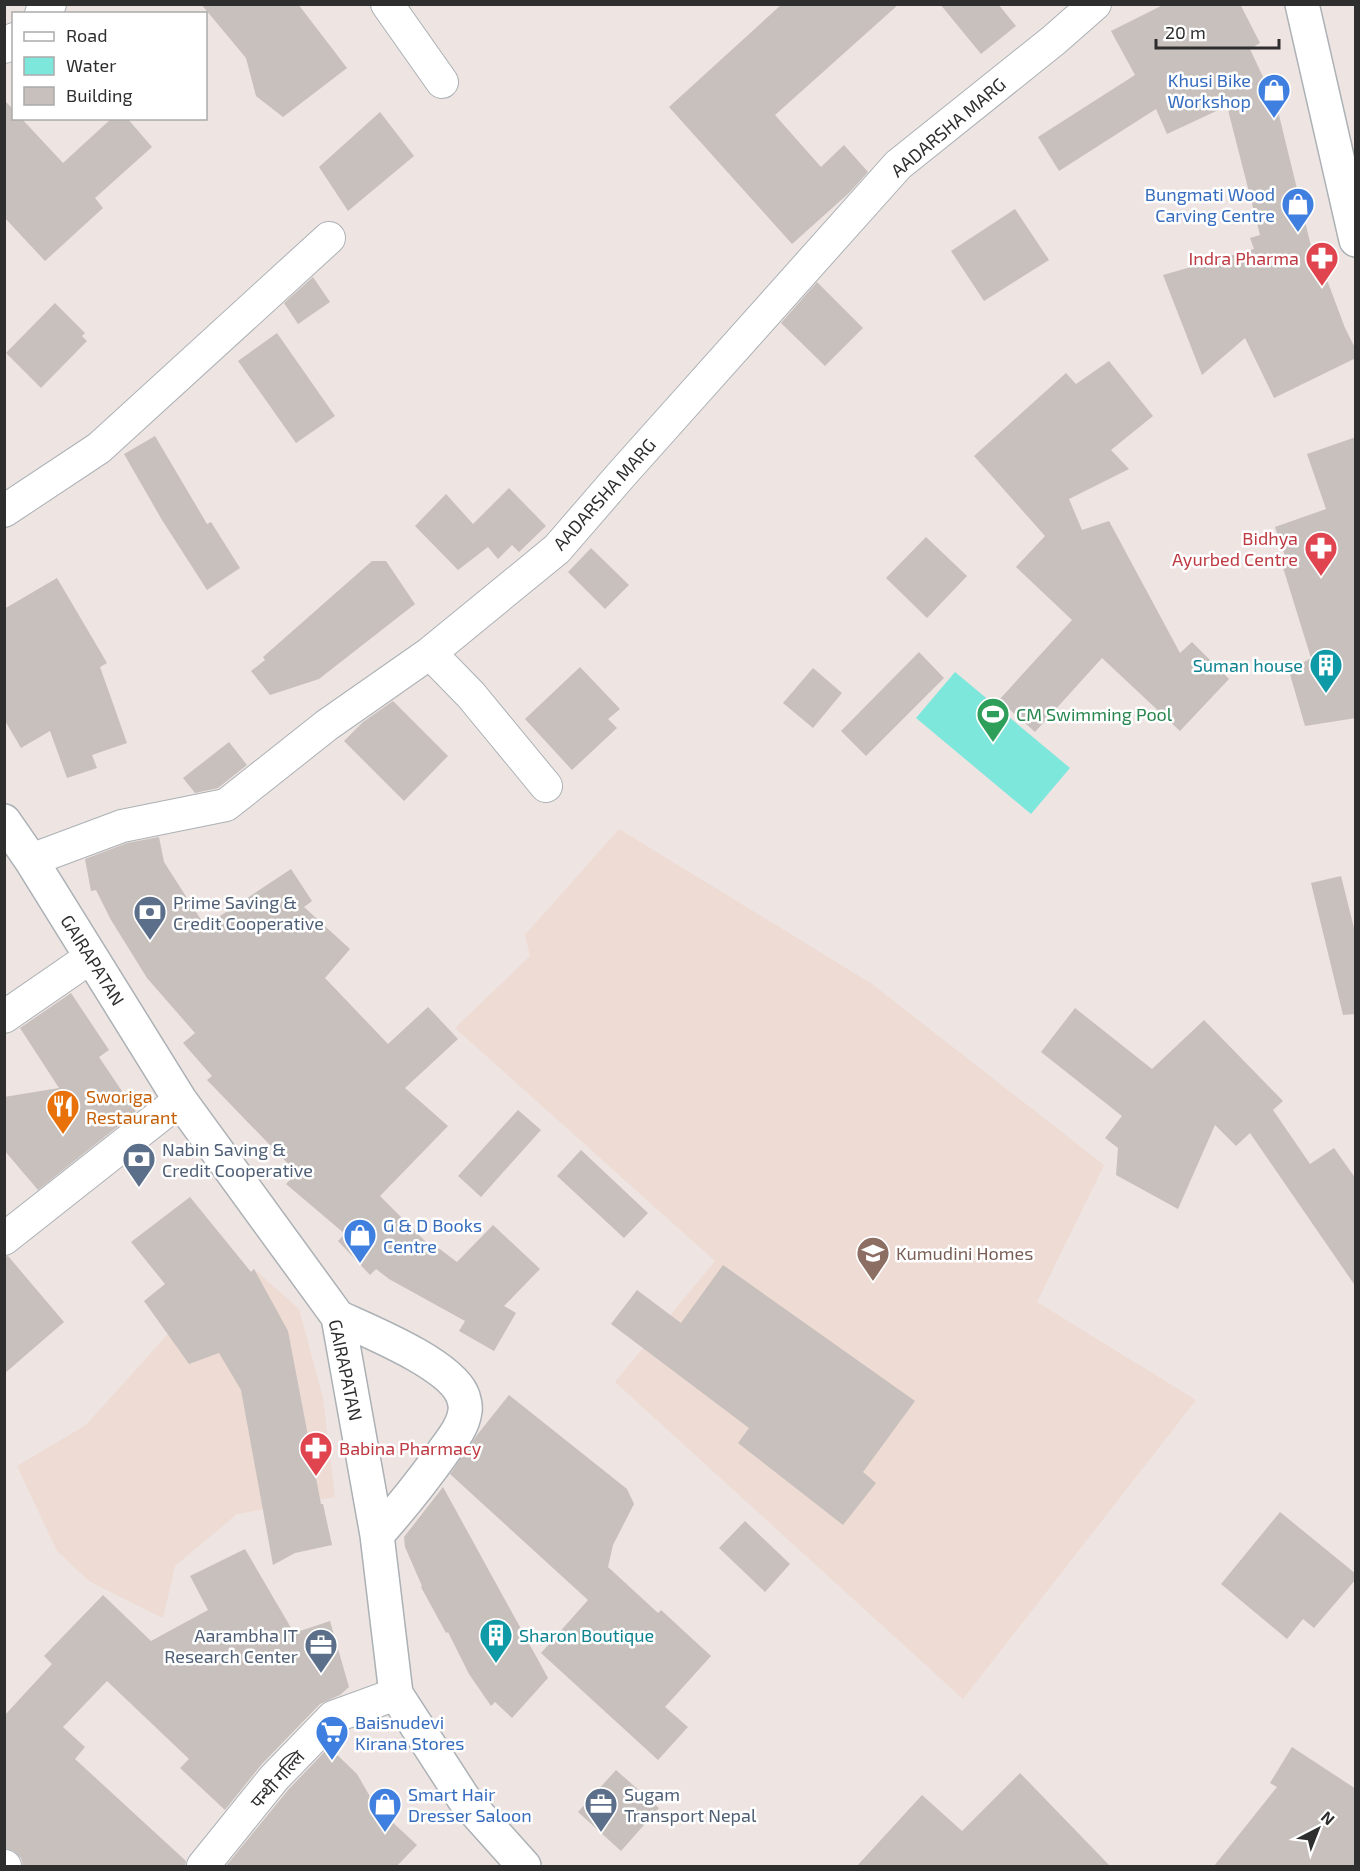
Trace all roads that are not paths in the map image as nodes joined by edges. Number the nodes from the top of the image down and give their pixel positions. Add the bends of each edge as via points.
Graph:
1 (387, 4) edge
2 (1095, 4) edge
3 (1302, 4) edge
4 (442, 82) dead end
5 (329, 238) dead end
6 (1356, 240) edge
7 (4, 511) edge
8 (430, 653) junction
9 (546, 786) dead end
10 (4, 821) edge
11 (31, 860) junction
12 (91, 957) junction
13 (4, 1017) edge
14 (180, 1100) junction
15 (4, 1239) edge
16 (338, 1317) junction
17 (377, 1535) junction
18 (396, 1694) junction
19 (203, 1866) edge
20 (524, 1866) edge

1 - 4 street
2 - 8 street, AADARSHA MARG via 898,165 557,549
3 - 6 main road
5 - 7 street via 99,448
8 - 9 street via 471,695
8 - 11 street, AADARSHA MARG via 327,724 226,805 122,826
10 - 11 main road, GAIRAPATAN
11 - 12 main road, GAIRAPATAN
12 - 13 street
12 - 14 main road, GAIRAPATAN
14 - 15 street
14 - 16 main road, GAIRAPATAN
16 - 17 main road, GAIRAPATAN
16 - 17 main road via 421,1357 455,1383 466,1409 460,1427 436,1462
17 - 18 main road, GAIRAPATAN
18 - 19 street, पन्थी गल्लि via 333,1717 274,1778
18 - 20 main road, GAIRAPATAN via 464,1799

